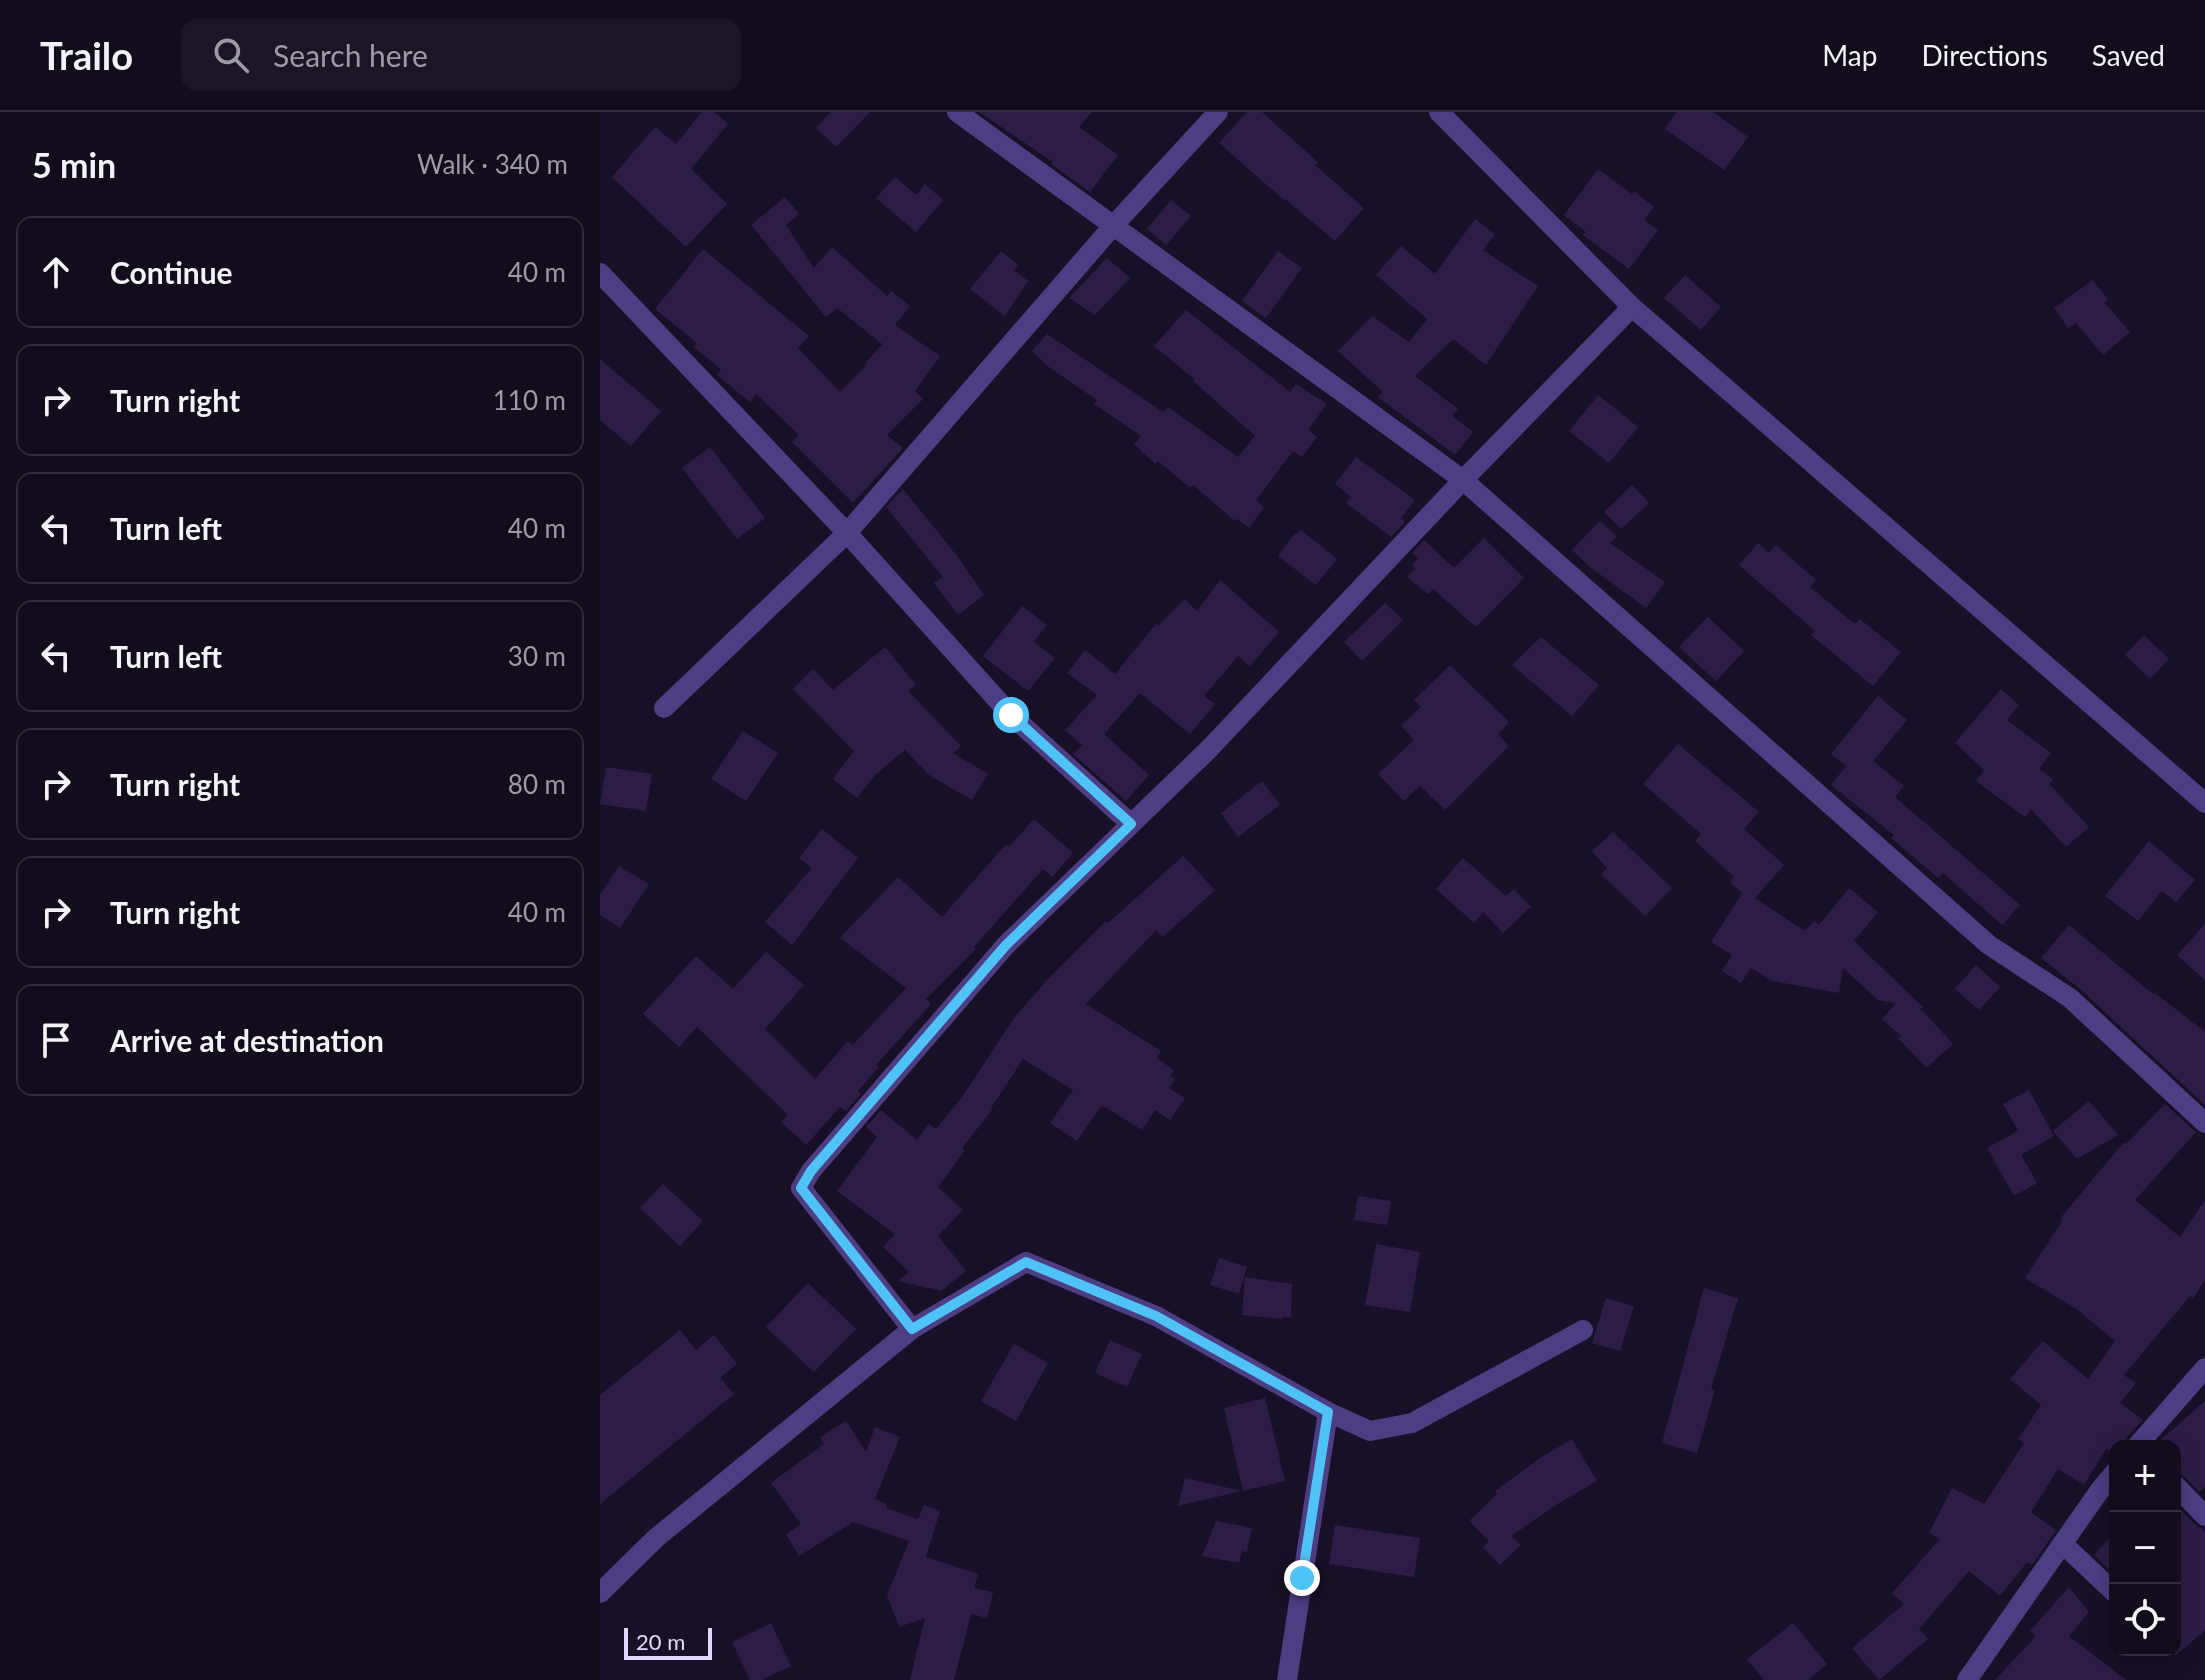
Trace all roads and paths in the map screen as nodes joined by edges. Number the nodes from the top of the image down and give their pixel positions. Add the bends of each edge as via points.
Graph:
1 (957, 112) edge
2 (1218, 112) edge
3 (1439, 112) edge
4 (1113, 226) junction
5 (600, 273) edge
6 (1632, 307) junction
7 (1463, 480) junction
8 (847, 533) junction
9 (664, 708) dead end
10 (2205, 803) edge
11 (1131, 824) junction
12 (2205, 1123) edge
13 (912, 1329) junction
14 (1583, 1330) dead end
15 (2205, 1368) edge
16 (1328, 1412) junction
17 (2143, 1440) edge
18 (2109, 1480) edge
19 (2181, 1491) edge
20 (2205, 1516) edge
21 (2063, 1544) junction
22 (2109, 1587) edge
23 (600, 1593) edge
24 (1287, 1680) edge
25 (1967, 1680) edge

1 - 4 street
2 - 4 street
3 - 6 street
4 - 7 street
4 - 8 street
5 - 8 street
6 - 7 street
6 - 10 street
7 - 11 street via 1209,749
7 - 12 street via 1989,945 2070,998
8 - 9 street
8 - 11 street via 1011,715
11 - 13 street via 1006,945 801,1188
13 - 16 street via 1026,1262 1156,1316
13 - 23 street via 656,1538
14 - 16 street via 1412,1423 1370,1431
15 - 17 street
16 - 24 street
18 - 21 street
19 - 20 street
21 - 22 street
21 - 25 street

